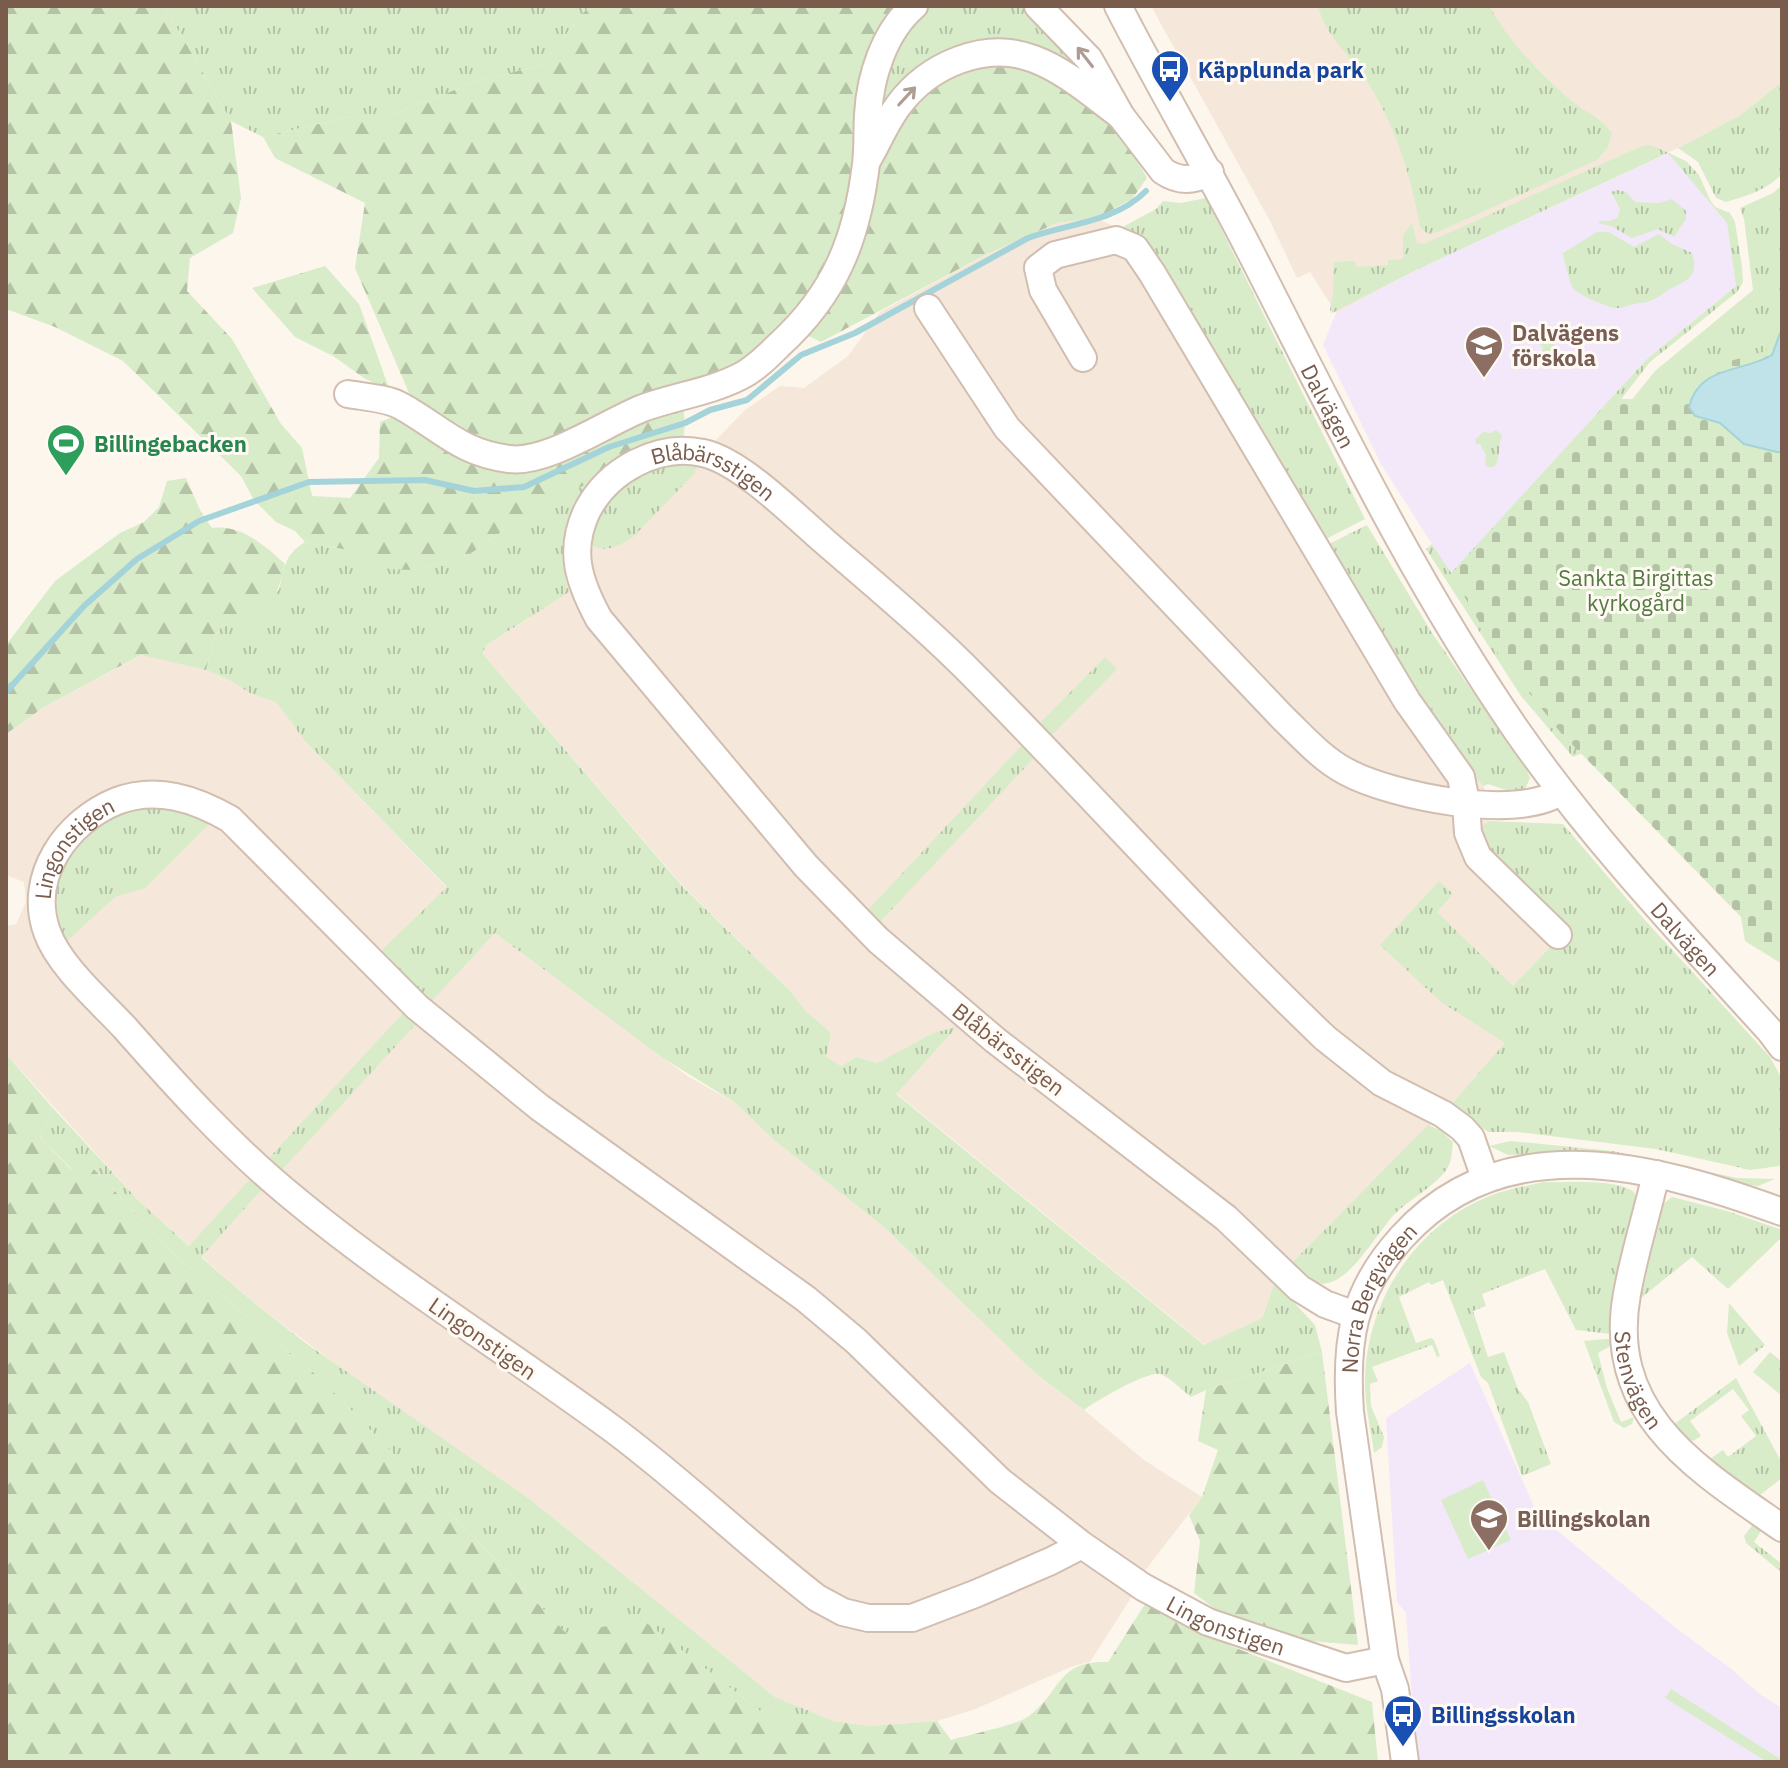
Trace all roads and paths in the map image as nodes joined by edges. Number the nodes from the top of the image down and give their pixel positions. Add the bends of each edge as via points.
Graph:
1 (914, 6) edge
2 (1038, 6) edge
3 (1118, 6) edge
4 (1121, 116) junction
5 (867, 162) junction
6 (1210, 172) junction
7 (928, 308) dead end
8 (1083, 358) dead end
9 (348, 394) dead end
10 (1561, 791) junction
11 (1466, 802) junction
12 (1558, 935) dead end
13 (1782, 1047) edge
14 (1656, 1174) junction
15 (1485, 1178) junction
16 (1782, 1212) edge
17 (1355, 1315) junction
18 (1782, 1528) edge
19 (1082, 1545) junction
20 (1385, 1660) junction
21 (1405, 1762) edge

1 - 5 street via 891,33 876,71
4 -> 2 street via 1089,59
3 - 6 street, Dalvägen
5 -> 4 street via 898,106 922,80 971,56 998,52 1032,58
4 - 6 street via 1172,177 1198,179
5 - 9 street via 856,219 837,274 799,327 744,375 622,417 543,457 512,460 459,445 399,404
6 - 10 street, Dalvägen via 1433,601
7 - 11 street via 1007,428 1315,749 1349,773 1408,795
8 - 11 street via 1043,290 1038,268 1055,255 1116,240 1135,248 1152,273 1407,701 1461,777
10 - 11 street via 1549,800 1521,805
10 - 13 street, Dalvägen
11 - 12 street via 1468,833 1478,857
14 - 15 street, Norra Bergvägen via 1564,1164
14 - 16 street, Norra Bergvägen
14 - 18 street, Stenvägen via 1626,1296 1626,1352 1632,1379 1650,1418 1671,1443
15 - 17 street, Norra Bergvägen via 1448,1196 1416,1221 1378,1268
15 - 17 street, Blåbärsstigen via 1462,1128 1382,1083 1325,1038 977,679 756,483 717,458 684,451 639,461 604,488 581,523 578,570 585,594 599,619 806,866 923,981 1226,1218 1299,1288
17 - 20 street, Norra Bergvägen via 1349,1344 1350,1412
19 - 19 street, Lingonstigen via 912,1618 868,1618 817,1598 610,1427 348,1242 242,1153 53,944 42,901 57,850 84,819 138,796 191,800 230,819 417,1007 539,1107 806,1299 1000,1481
19 - 20 street, Lingonstigen via 1143,1587 1208,1622 1346,1668
20 - 21 street, Norra Bergvägen via 1395,1689

